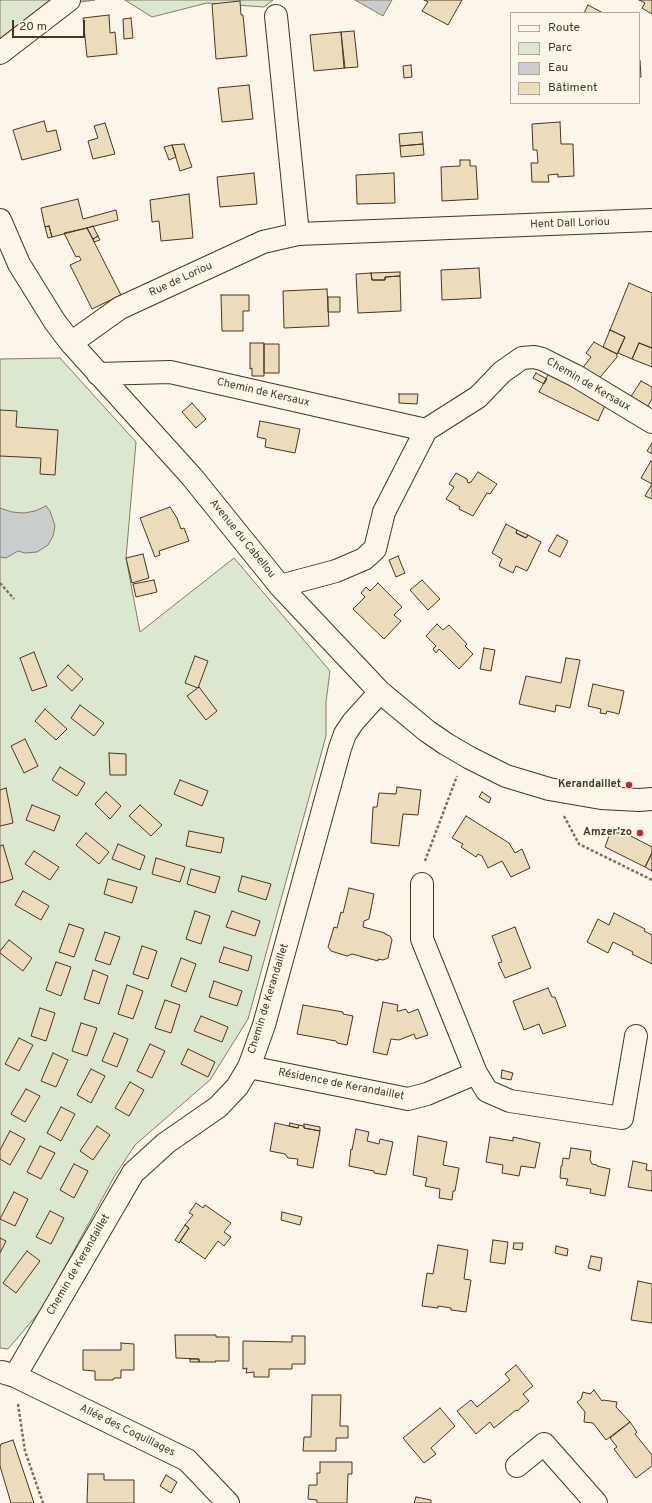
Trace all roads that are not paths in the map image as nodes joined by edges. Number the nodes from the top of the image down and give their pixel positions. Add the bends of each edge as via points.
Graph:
1 (69, 0) edge
2 (276, 16) dead end
3 (0, 53) edge
4 (0, 220) edge
5 (652, 220) edge
6 (488, 227) joint
7 (298, 234) junction
8 (71, 343) junction
9 (98, 374) junction
10 (652, 422) edge
11 (426, 430) junction
12 (280, 586) junction
13 (380, 692) junction
14 (652, 799) edge
15 (422, 884) road end
16 (636, 1036) dead end
17 (249, 1067) junction
18 (476, 1073) junction
19 (7, 1374) edge
20 (517, 1466) dead end
21 (228, 1503) edge
22 (596, 1503) edge

1 - 3 street
2 - 7 street
4 - 8 street, Avenue du Cabellou via 19,264
5 - 6 street, Hent Dall Loriou
6 - 7 street, Rue de Loriou
7 - 8 street, Rue de Loriou via 263,242 120,308
8 - 9 street, Avenue du Cabellou
9 - 11 street, Chemin de Kersaux via 170,372
9 - 12 street, Avenue du Cabellou via 192,477
10 - 11 street, Chemin de Kersaux via 576,376 534,357 522,358 502,372 478,396
11 - 12 street, Chemin de Kersaux via 384,512 375,549 364,559 336,571
12 - 13 street, Avenue du Cabellou
13 - 14 street, Avenue du Cabellou via 427,731 464,755 506,776 549,789 601,798
13 - 17 street, Chemin de Kerandaillet via 353,722 340,748 264,1025
15 - 18 street via 422,939
16 - 18 street via 622,1118 510,1101 487,1092
17 - 18 street, Résidence de Kerandaillet via 408,1098 427,1094
17 - 19 street, Chemin de Kerandaillet via 237,1087 218,1107 166,1143 133,1173
19 - 21 street, Allée des Coquillages via 187,1460
20 - 22 street via 544,1444

